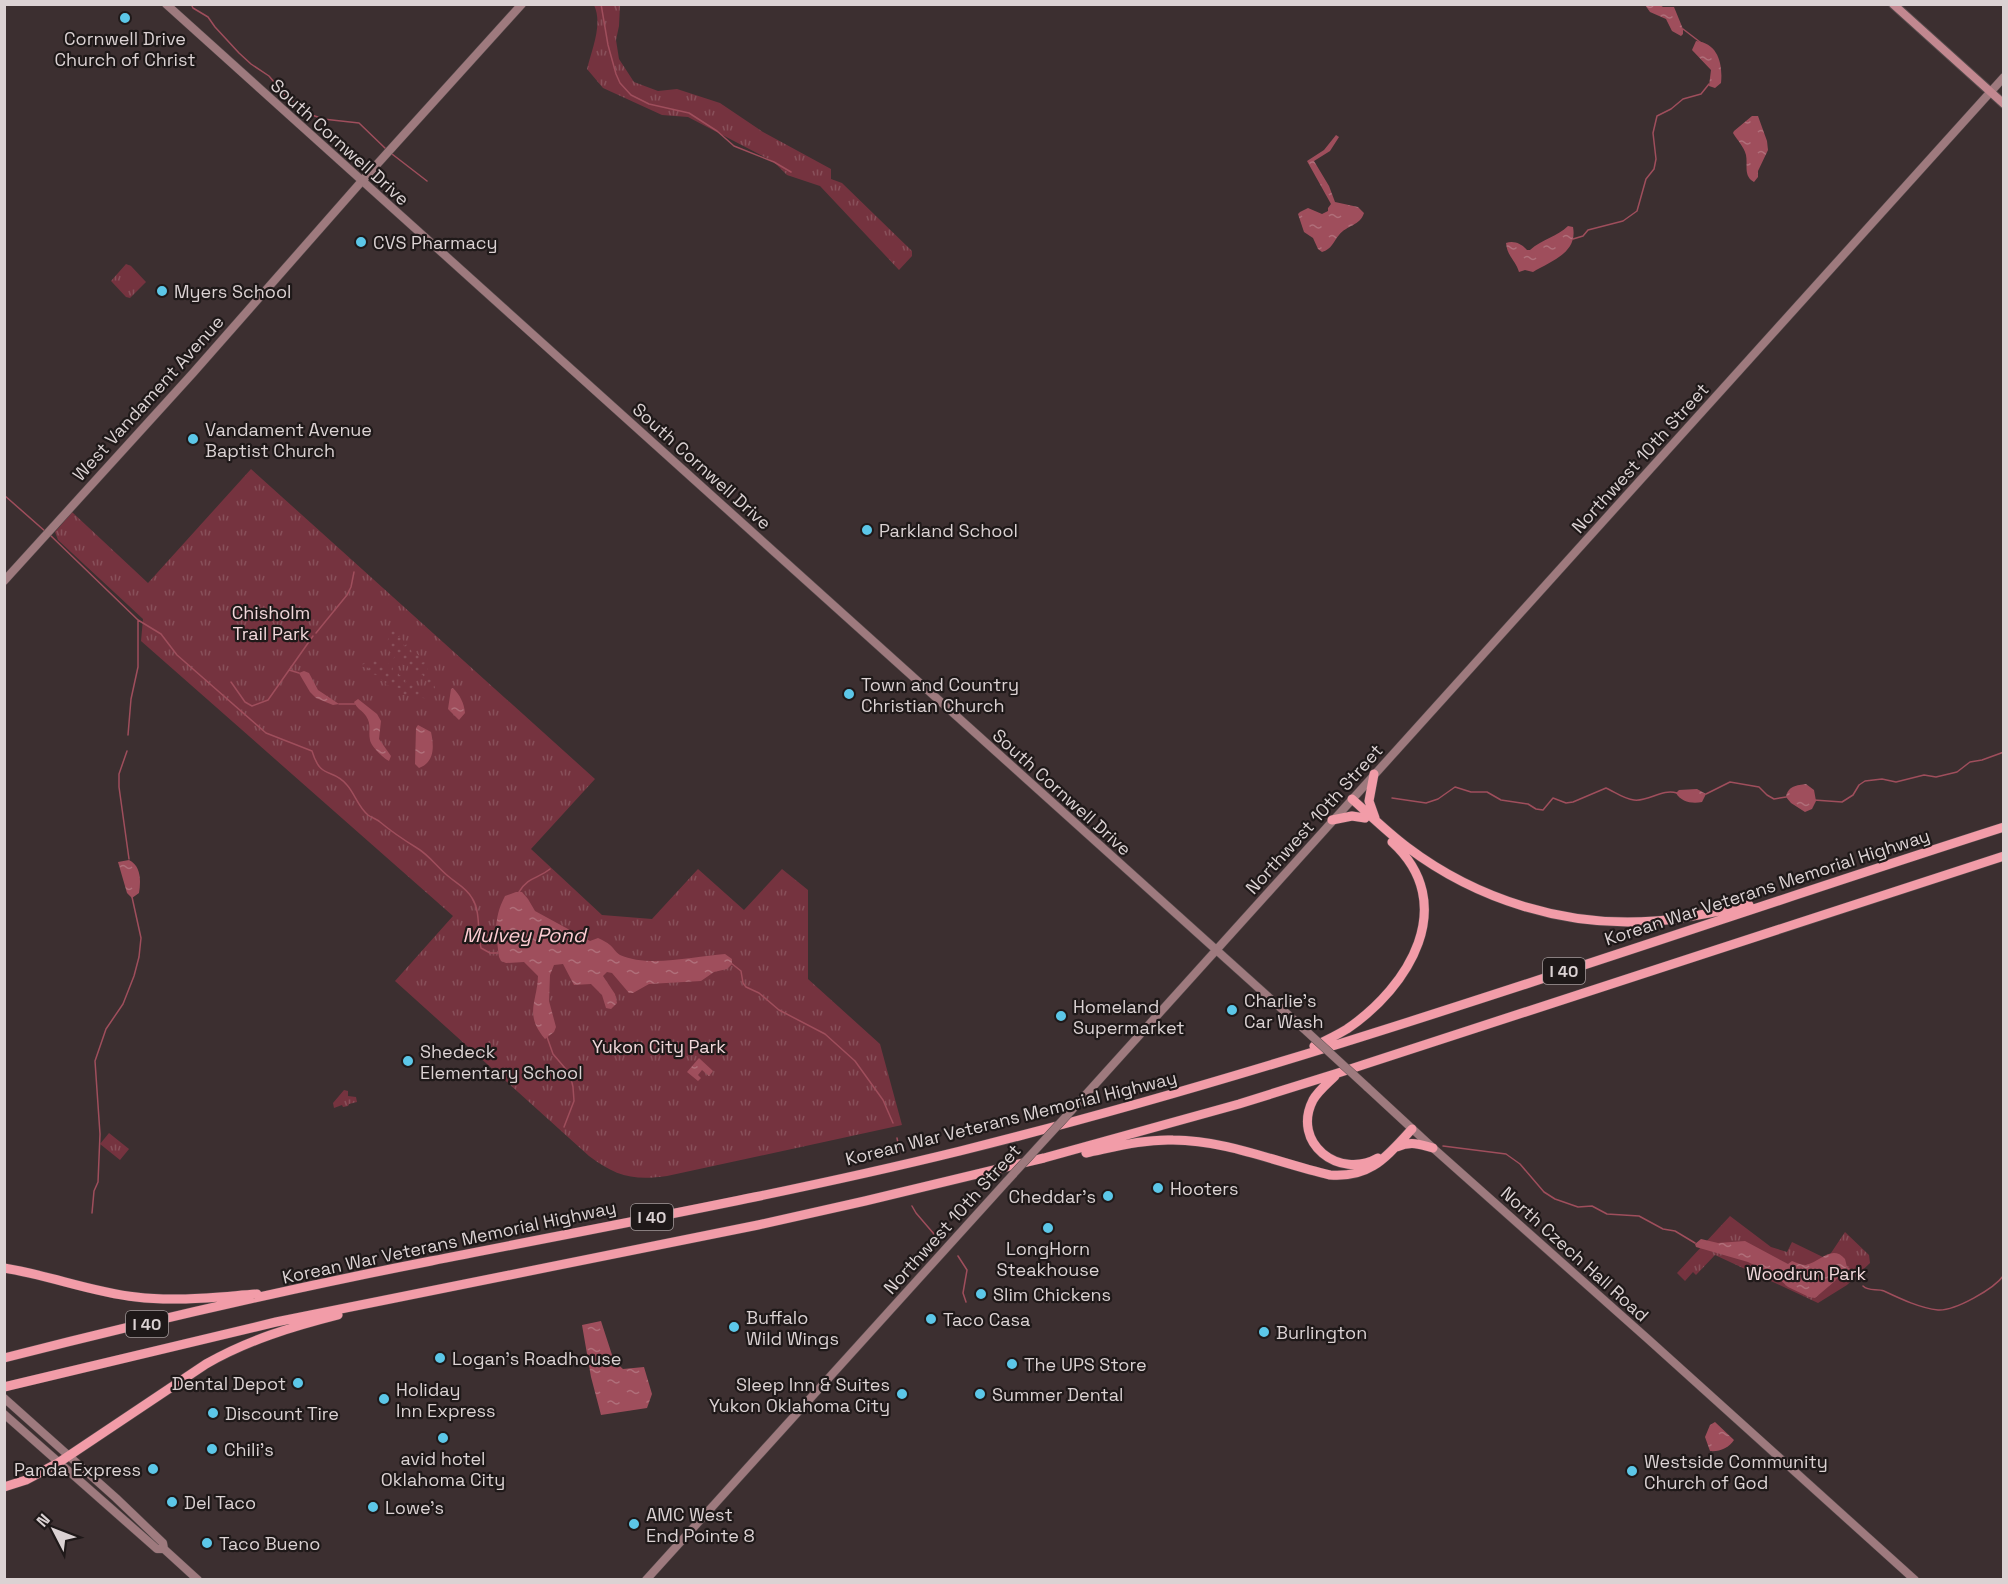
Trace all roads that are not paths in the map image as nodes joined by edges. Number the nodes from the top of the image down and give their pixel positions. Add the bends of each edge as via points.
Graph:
1 (166, 4) edge
2 (522, 4) edge
3 (1893, 4) edge
4 (2004, 77) edge
5 (1990, 92) junction
6 (2004, 104) edge
7 (361, 182) junction
8 (4, 581) edge
9 (1374, 774) junction
10 (1350, 801) junction
11 (1365, 818) junction
12 (1332, 820) junction
13 (1376, 820) junction
14 (2004, 827) edge
15 (2004, 856) edge
16 (1790, 897) junction
17 (1216, 951) junction
18 (1279, 1063) junction
19 (1338, 1073) junction
20 (1410, 1128) junction
21 (1395, 1148) junction
22 (1433, 1148) junction
23 (1044, 1158) junction
24 (4, 1268) edge
25 (438, 1288) junction
26 (290, 1291) junction
27 (4, 1358) edge
28 (7, 1386) edge
29 (4, 1398) edge
30 (4, 1414) edge
31 (69, 1456) junction
32 (58, 1462) junction
33 (4, 1487) edge
34 (164, 1549) junction
35 (198, 1580) edge
36 (646, 1580) edge
37 (1915, 1580) edge

1 - 7 main road, South Cornwell Drive
2 - 7 main road, West Vandament Avenue
3 - 5 main road
4 - 5 main road, Northwest 10th Street
5 - 6 main road
5 - 9 main road, Northwest 10th Street
7 - 8 main road, West Vandament Avenue
7 - 17 main road, South Cornwell Drive
9 - 10 main road, Northwest 10th Street
9 - 13 highway via 1369,801
10 - 11 highway
10 - 12 main road, Northwest 10th Street
10 - 13 highway
11 - 12 highway
11 - 18 highway via 1407,857 1418,877 1425,908 1419,944 1391,989 1370,1010 1334,1036
12 - 17 main road, Northwest 10th Street
13 - 16 highway via 1422,857 1472,886 1521,905 1566,916 1654,921
14 - 16 highway, Korean War Veterans Memorial Highway / I 40
15 - 19 highway, I 40
16 - 18 highway, Korean War Veterans Memorial Highway / I 40
17 - 20 main road, North Czech Hall Road, bridge
17 - 36 main road, Northwest 10th Street, bridge
18 - 26 highway, Korean War Veterans Memorial Highway / I 40 via 862,1174
19 - 20 highway via 1317,1094 1308,1115 1313,1142 1330,1160 1346,1165 1369,1163
19 - 23 highway, I 40
20 - 21 highway
20 - 22 main road, North Czech Hall Road
21 - 22 highway via 1417,1143
21 - 23 highway via 1372,1168 1347,1176 1190,1141 1142,1142
22 - 37 main road, North Czech Hall Road
23 - 25 highway, I 40 via 791,1218
24 - 26 highway via 136,1297 194,1299
25 - 28 highway, I 40
25 - 31 highway via 279,1331 230,1350
26 - 27 highway, Korean War Veterans Memorial Highway / I 40
29 - 31 main road
30 - 32 main road
31 - 32 highway
31 - 34 main road via 148,1529
32 - 33 highway
32 - 34 main road via 157,1549
34 - 35 main road

